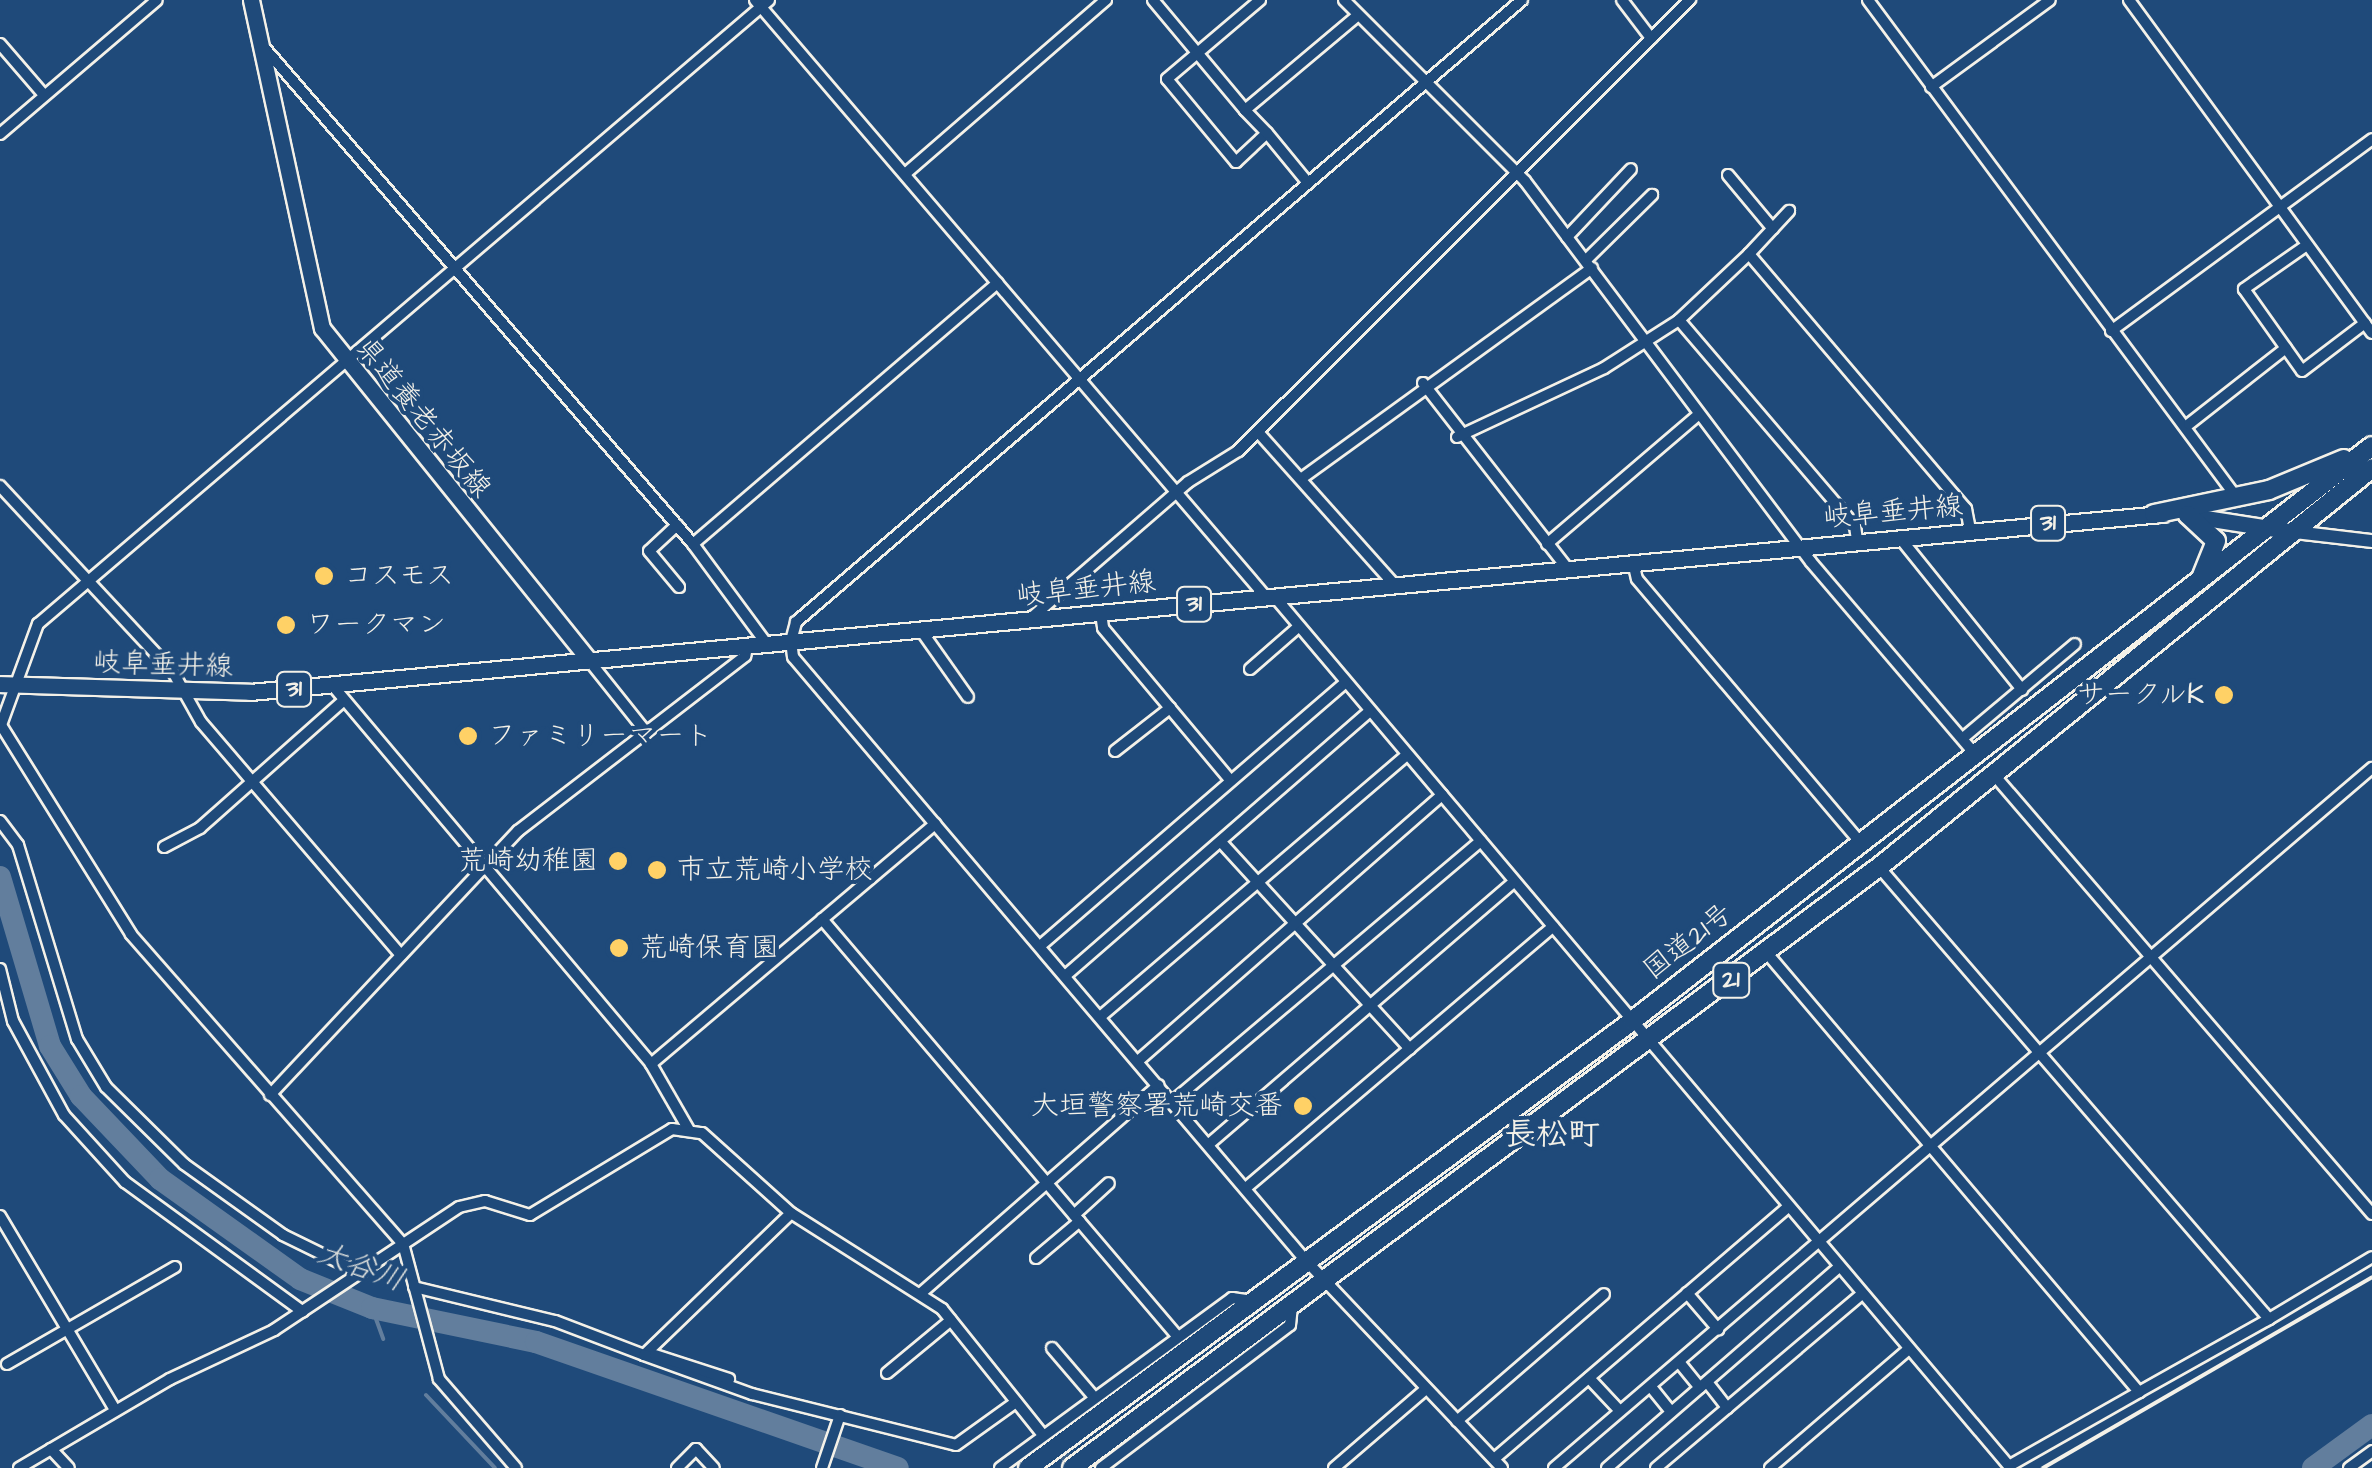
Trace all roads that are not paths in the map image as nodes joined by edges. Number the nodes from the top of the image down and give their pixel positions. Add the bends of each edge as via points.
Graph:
1 (157, 0) edge
2 (251, 0) edge
3 (1106, 0) edge
4 (1153, 0) edge
5 (1260, 0) edge
6 (1344, 0) edge
7 (1522, 0) edge
8 (1622, 0) edge
9 (1690, 0) edge
10 (1868, 0) edge
11 (2050, 0) edge
12 (2129, 0) edge
13 (762, 2) edge
14 (1357, 16) junction
15 (1651, 38) junction
16 (259, 42) junction
17 (0, 44) edge
18 (1197, 53) junction
19 (1426, 84) junction
20 (1931, 87) junction
21 (44, 96) junction
22 (1245, 110) junction
23 (0, 134) edge
24 (1267, 134) junction
25 (2372, 139) edge
26 (1631, 169) dead end
27 (906, 174) junction
28 (1516, 174) junction
29 (1728, 175) dead end
30 (1308, 184) junction
31 (1652, 195) dead end
32 (2280, 206) junction
33 (1789, 211) dead end
34 (1772, 228) junction
35 (1567, 236) junction
36 (2307, 245) junction
37 (1749, 254) junction
38 (1589, 264) junction
39 (456, 265) junction
40 (998, 283) junction
41 (1678, 320) junction
42 (2368, 328) edge
43 (2111, 331) junction
44 (1640, 340) junction
45 (2286, 348) junction
46 (343, 363) junction
47 (1080, 379) junction
48 (1423, 382) junction
49 (1698, 415) junction
50 (2189, 424) junction
51 (1258, 432) junction
52 (1458, 437) junction
53 (2372, 444) edge
54 (2372, 468) edge
55 (1302, 478) junction
56 (0, 486) edge
57 (1175, 493) junction
58 (2237, 498) junction
59 (2154, 514) junction
60 (2188, 515) junction
61 (677, 525) junction
62 (2271, 528) junction
63 (1970, 530) junction
64 (2296, 532) junction
65 (1900, 538) junction
66 (1856, 540) junction
67 (2372, 541) edge
68 (693, 544) junction
69 (1547, 544) junction
70 (1800, 546) junction
71 (1633, 562) junction
72 (1567, 568) junction
73 (85, 585) junction
74 (1396, 585) junction
75 (678, 587) dead end
76 (1270, 596) junction
77 (1101, 612) junction
78 (1030, 620) junction
79 (1297, 628) junction
80 (920, 630) junction
81 (790, 641) junction
82 (766, 643) junction
83 (2076, 644) dead end
84 (748, 645) junction
85 (2115, 652) junction
86 (587, 658) junction
87 (1250, 668) dead end
88 (1346, 683) junction
89 (7, 684) edge
90 (332, 686) junction
91 (2022, 690) junction
92 (185, 692) junction
93 (968, 696) dead end
94 (342, 702) junction
95 (1170, 708) junction
96 (1369, 712) junction
97 (0, 725) edge
98 (646, 732) junction
99 (1962, 738) junction
100 (1115, 751) dead end
101 (1976, 754) junction
102 (1407, 755) junction
103 (2372, 768) edge
104 (1995, 776) junction
105 (251, 780) junction
106 (1231, 781) junction
107 (1442, 795) junction
108 (0, 822) edge
109 (935, 824) junction
110 (1481, 840) junction
111 (1222, 842) junction
112 (1861, 843) junction
113 (164, 847) dead end
114 (1879, 866) junction
115 (484, 867) junction
116 (1258, 882) junction
117 (1515, 882) junction
118 (822, 919) junction
119 (1295, 924) junction
120 (1553, 927) junction
121 (1040, 946) junction
122 (1766, 952) junction
123 (401, 955) junction
124 (2150, 956) junction
125 (1331, 964) junction
126 (0, 969) edge
127 (1065, 976) junction
128 (1370, 1007) junction
129 (1100, 1016) junction
130 (13, 1021) junction
131 (1632, 1021) junction
132 (0, 1027) edge
133 (1652, 1042) junction
134 (1410, 1050) junction
135 (2040, 1050) junction
136 (1138, 1061) junction
137 (651, 1064) junction
138 (1159, 1086) junction
139 (270, 1095) junction
140 (1173, 1102) junction
141 (689, 1130) junction
142 (1931, 1143) junction
143 (1209, 1144) junction
144 (1046, 1182) junction
145 (1109, 1183) dead end
146 (1246, 1187) junction
147 (1788, 1207) junction
148 (791, 1213) junction
149 (2372, 1214) edge
150 (0, 1216) edge
151 (1077, 1218) junction
152 (1817, 1242) junction
153 (403, 1244) junction
154 (2372, 1257) edge
155 (1036, 1258) dead end
156 (1306, 1260) junction
157 (175, 1267) dead end
158 (1840, 1268) junction
159 (359, 1275) junction
160 (1324, 1280) junction
161 (415, 1293) junction
162 (920, 1294) junction
163 (1604, 1294) dead end
164 (1687, 1294) junction
165 (1862, 1294) junction
166 (1256, 1301) junction
167 (1292, 1306) junction
168 (306, 1310) junction
169 (2268, 1319) junction
170 (951, 1320) junction
171 (1718, 1329) junction
172 (66, 1331) junction
173 (1178, 1337) junction
174 (1052, 1348) dead end
175 (1909, 1349) junction
176 (644, 1355) junction
177 (1679, 1362) junction
178 (7, 1364) dead end
179 (887, 1374) dead end
180 (1589, 1378) junction
181 (1703, 1385) junction
182 (1650, 1386) junction
183 (1426, 1389) junction
184 (2140, 1392) junction
185 (1094, 1397) junction
186 (1016, 1402) junction
187 (1728, 1408) junction
188 (115, 1410) junction
189 (1620, 1411) junction
190 (1671, 1412) junction
191 (839, 1419) junction
192 (1457, 1421) junction
193 (1042, 1434) junction
194 (51, 1449) junction
195 (2372, 1451) edge
196 (1498, 1464) edge
197 (19, 1468) edge
198 (70, 1468) edge
199 (516, 1468) edge
200 (676, 1468) edge
201 (714, 1468) edge
202 (822, 1468) edge
203 (1000, 1468) edge
204 (1028, 1468) edge
205 (1072, 1468) edge
206 (1101, 1468) edge
207 (1334, 1468) edge
208 (1554, 1468) edge
209 (1606, 1468) edge
210 (1656, 1468) edge
211 (1770, 1468) edge
212 (2349, 1468) edge

1 - 21 street
2 - 16 main road, 県道養老赤坂線
3 - 27 street
4 - 18 street
5 - 18 street
6 - 14 street
7 - 19 street
8 - 15 street
9 - 15 street
10 - 20 street
11 - 20 street
12 - 32 street
13 - 27 street
13 - 39 street
14 - 19 street
14 - 22 street
15 - 28 street
16 - 39 street
16 - 46 main road, 県道養老赤坂線 via 310,298
17 - 21 street
18 - 22 street
18 - 24 street via 1167,79 1236,162
19 - 28 street
19 - 30 street
20 - 43 street
21 - 23 street
22 - 24 street
24 - 30 street
25 - 32 street
26 - 35 street
27 - 40 street
28 - 35 street
28 - 51 street
29 - 34 street
30 - 47 street
31 - 38 street
32 - 36 street
32 - 43 street
33 - 34 street
34 - 37 street
35 - 38 street
36 - 42 street
36 - 45 street via 2244,289
37 - 41 street
37 - 63 street via 1966,510
38 - 44 street
38 - 48 street
39 - 46 street
39 - 61 street
40 - 47 street
40 - 68 street
41 - 44 street
41 - 66 street via 1855,526
42 - 45 street via 2302,370
43 - 50 street via 2176,420
44 - 49 street
44 - 52 street via 1604,368
45 - 50 street
46 - 73 street
46 - 86 main road, 県道養老赤坂線
47 - 57 street
47 - 81 street via 796,622
48 - 52 street
48 - 55 street
49 - 69 street
49 - 70 street
50 - 58 street
51 - 55 street
51 - 57 street
52 - 69 street
53 - 58 highway, 21 via 2306,477
53 - 62 highway, 国道21号 / 21
54 - 64 highway, 国道21号 / 21
55 - 74 street
56 - 73 street
57 - 76 street
57 - 78 street
58 - 59 highway, 21
59 - 60 main road, 岐阜垂井線 / 31
59 - 63 main road, 岐阜垂井線 / 31
60 - 62 main road, 岐阜垂井線 / 31
60 - 85 highway, 21 via 2213,534 2210,567
61 - 68 street
61 - 75 street via 648,550
62 - 64 main road, 岐阜垂井線 / 31
62 - 85 highway, 国道21号 / 21
63 - 65 main road, 岐阜垂井線 / 31
64 - 67 street
64 - 104 highway, 国道21号 / 21
65 - 66 main road, 岐阜垂井線 / 31
65 - 91 street
66 - 70 main road, 岐阜垂井線 / 31
68 - 82 street
69 - 72 street
70 - 71 main road, 岐阜垂井線 / 31
70 - 99 street
71 - 72 main road, 岐阜垂井線 / 31
71 - 112 street via 1638,579
72 - 74 main road, 岐阜垂井線 / 31
73 - 89 street via 38,624
73 - 92 street
74 - 76 main road, 岐阜垂井線 / 31
76 - 77 main road, 岐阜垂井線 / 31
76 - 79 street
77 - 78 main road, 岐阜垂井線 / 31
77 - 95 street via 1103,628
78 - 80 main road, 岐阜垂井線 / 31
79 - 87 street
79 - 88 street
80 - 81 main road, 岐阜垂井線 / 31
80 - 93 street
81 - 82 main road, 岐阜垂井線 / 31
81 - 109 street via 794,657
82 - 84 main road, 岐阜垂井線 / 31
83 - 91 street
84 - 86 main road, 岐阜垂井線 / 31
84 - 98 street
85 - 101 highway, 国道21号 / 21
86 - 90 main road, 岐阜垂井線 / 31
86 - 98 street
88 - 96 street
88 - 106 street
89 - 92 main road, 岐阜垂井線 / 31
89 - 97 street
90 - 92 main road, 岐阜垂井線 / 31
90 - 94 street
91 - 99 street
92 - 105 street
94 - 105 street
94 - 115 street
95 - 100 street
95 - 106 street
96 - 102 street
96 - 111 street
97 - 139 street via 131,934
98 - 115 street
99 - 101 street
101 - 112 highway, 国道21号 / 21
102 - 107 street
102 - 116 street
103 - 124 street
104 - 114 highway, 国道21号 / 21
104 - 124 street
105 - 113 street via 200,828
105 - 123 street
106 - 121 street
107 - 110 street
107 - 119 street
108 - 159 street via 18,845 78,1039 106,1088 226,1195 311,1252
109 - 118 street
109 - 121 street
110 - 117 street
110 - 125 street
111 - 116 street
111 - 127 street
112 - 131 highway, 国道21号 / 21
114 - 122 highway, 国道21号 / 21
114 - 135 street
115 - 123 street
115 - 137 street
116 - 119 street
116 - 129 street
117 - 120 street
117 - 128 street
118 - 137 street
118 - 144 street
119 - 125 street
119 - 136 street
120 - 131 street
120 - 134 street
121 - 127 street
122 - 133 highway, 国道21号 / 21
122 - 142 street
123 - 139 street
124 - 135 street
124 - 149 street
125 - 128 street
125 - 140 street
126 - 130 street
127 - 129 street
128 - 134 street
128 - 143 street
129 - 136 street
130 - 132 street
130 - 168 street via 64,1116 125,1182
131 - 133 street
131 - 156 highway, 国道21号 / 21
133 - 147 street
133 - 160 highway, 国道21号 / 21
134 - 146 street
135 - 142 street
135 - 169 street
136 - 138 street
137 - 141 street
138 - 140 street
138 - 144 street
139 - 153 street
140 - 143 street
141 - 148 street
141 - 153 street via 653,1139 530,1215 472,1200
142 - 152 street
142 - 184 street
143 - 146 street
144 - 151 street
144 - 162 street
145 - 151 street
146 - 156 street
147 - 152 street
147 - 164 street
148 - 162 street
148 - 176 street
150 - 172 street
151 - 155 street
151 - 173 street
152 - 158 street
152 - 171 street
153 - 159 street
153 - 161 street
154 - 169 street
156 - 160 street
156 - 166 highway, 国道21号 / 21
157 - 172 street
158 - 165 street
158 - 181 street
159 - 168 street
160 - 167 highway, 国道21号 / 21
160 - 183 street
161 - 176 street via 555,1321
161 - 199 street via 426,1346 458,1407
162 - 170 street
163 - 192 street
164 - 171 street
164 - 180 street
165 - 175 street
165 - 187 street
166 - 173 street via 1232,1298
166 - 204 highway, 国道21号 / 21
167 - 205 highway, 国道21号 / 21
167 - 206 street via 1290,1325
168 - 188 street
169 - 184 street
170 - 179 street
170 - 186 street
171 - 177 street
172 - 178 street
172 - 188 street
173 - 185 street
174 - 185 street
175 - 184 street via 2010,1466
175 - 211 street
176 - 191 street
177 - 181 street
177 - 182 street
180 - 189 street
180 - 196 street
181 - 187 street
181 - 190 street
182 - 189 street
182 - 190 street
183 - 192 street
183 - 207 street
185 - 193 street
186 - 191 street via 956,1445
186 - 193 street
187 - 210 street
188 - 194 street
189 - 208 street
190 - 209 street
191 - 202 street
192 - 196 street
193 - 203 street
194 - 197 street
194 - 198 street
195 - 212 street
200 - 201 street via 696,1449

